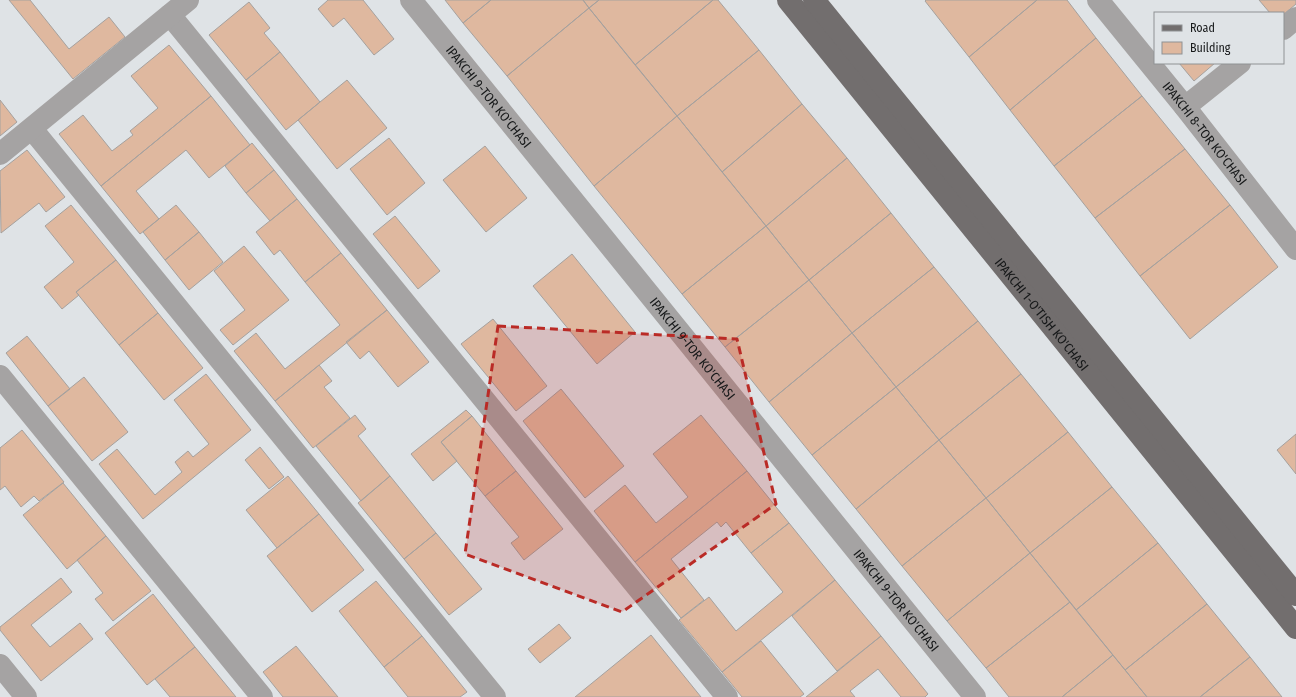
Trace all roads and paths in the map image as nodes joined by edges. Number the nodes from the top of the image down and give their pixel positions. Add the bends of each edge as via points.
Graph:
1 (188, 0) edge
2 (411, 0) edge
3 (788, 0) edge
4 (814, 0) edge
5 (1098, 0) edge
6 (170, 15) junction
7 (1296, 18) edge
8 (1284, 28) edge
9 (1239, 64) edge
10 (1185, 107) junction
11 (32, 128) junction
12 (0, 154) edge
13 (1296, 249) edge
14 (0, 376) edge
15 (1296, 595) edge
16 (1296, 628) edge
17 (0, 665) edge
18 (26, 697) edge
19 (262, 697) edge
20 (495, 697) edge
21 (727, 697) edge
22 (975, 697) edge

1 - 6 street
2 - 22 street, IPAKCHI 9-TOR KO'CHASI
3 - 16 main road, IPAKCHI 1-O'TISH KO'CHASI
4 - 15 main road, IPAKCHI 1-O'TISH KO'CHASI
5 - 10 street, IPAKCHI 8-TOR KO'CHASI
6 - 11 street
6 - 21 street
7 - 8 street
9 - 10 street
10 - 13 street, IPAKCHI 8-TOR KO'CHASI
11 - 12 street
11 - 20 street
14 - 19 street
17 - 18 street

